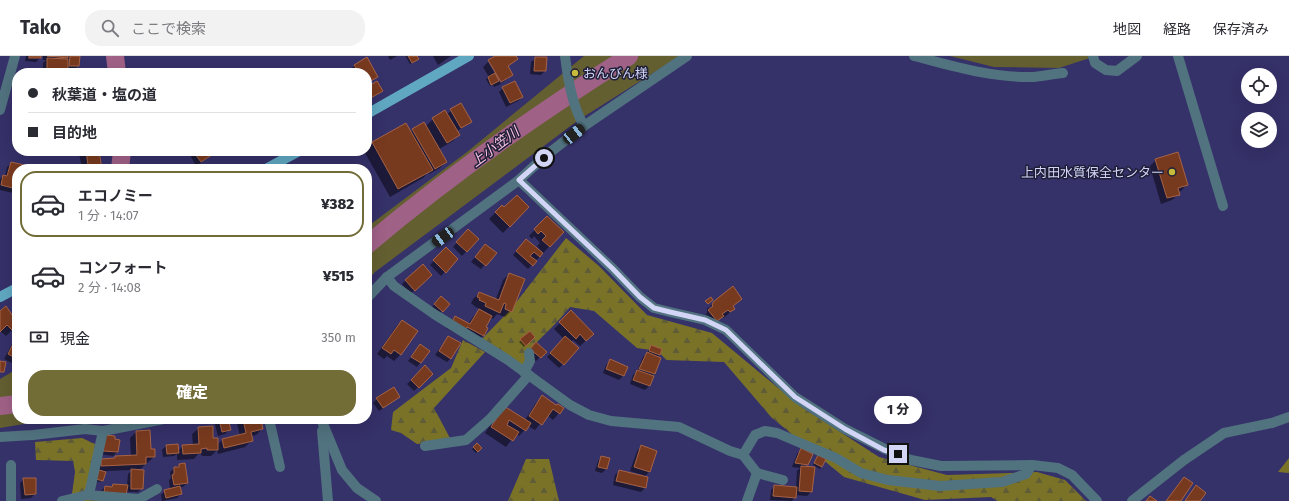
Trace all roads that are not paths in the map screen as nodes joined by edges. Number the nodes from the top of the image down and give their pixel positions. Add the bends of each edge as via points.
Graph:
1 (16, 56) edge
2 (469, 56) edge
3 (565, 56) edge
4 (687, 56) edge
5 (914, 56) edge
6 (1093, 56) edge
7 (1137, 56) edge
8 (1178, 56) edge
9 (12, 68) edge
10 (12, 70) edge
11 (1063, 73) dead end
12 (0, 110) edge
13 (372, 111) edge
14 (584, 126) junction
15 (290, 156) edge
16 (275, 164) edge
17 (519, 180) junction
18 (1223, 206) dead end
19 (387, 277) junction
20 (12, 291) edge
21 (372, 293) edge
22 (0, 297) edge
23 (529, 354) dead end
24 (527, 374) junction
25 (1289, 417) edge
26 (139, 424) edge
27 (270, 424) edge
28 (321, 424) edge
29 (323, 424) edge
30 (103, 431) junction
31 (0, 437) edge
32 (425, 446) dead end
33 (743, 455) junction
34 (10, 465) dead end
35 (1032, 465) junction
36 (280, 467) dead end
37 (757, 473) junction
38 (783, 480) dead end
39 (157, 489) dead end
40 (87, 495) junction
41 (11, 501) edge
42 (62, 501) edge
43 (328, 501) edge
44 (376, 501) edge
45 (747, 501) edge
46 (1097, 501) edge
47 (1132, 501) edge

1 - 9 street
2 - 13 main road
3 - 14 street via 578,115
4 - 14 street
5 - 11 street via 967,70 999,75 1033,76
6 - 7 street via 1095,63 1106,70 1117,71
8 - 18 street
10 - 12 street
14 - 17 street
15 - 16 main road
17 - 19 street
17 - 35 street via 654,308 705,320 726,330 795,397 845,429 884,450 911,460 941,466
19 - 21 street
19 - 24 street via 394,286 434,314
20 - 22 main road
23 - 24 street
24 - 32 street via 490,419 466,440
24 - 33 street via 570,405 589,415 611,421 679,428
25 - 47 street via 1224,433 1184,460
26 - 30 street
27 - 36 street
28 - 43 street
29 - 44 street via 342,470 357,488
30 - 31 street via 85,429
30 - 40 street
33 - 35 street via 755,435 765,431 777,433 836,458 860,473 888,480 940,486 1002,482 1026,474
33 - 37 street
34 - 41 street
35 - 46 street via 1058,468 1072,475
37 - 38 street
37 - 45 street
39 - 40 street via 139,499
40 - 42 street

